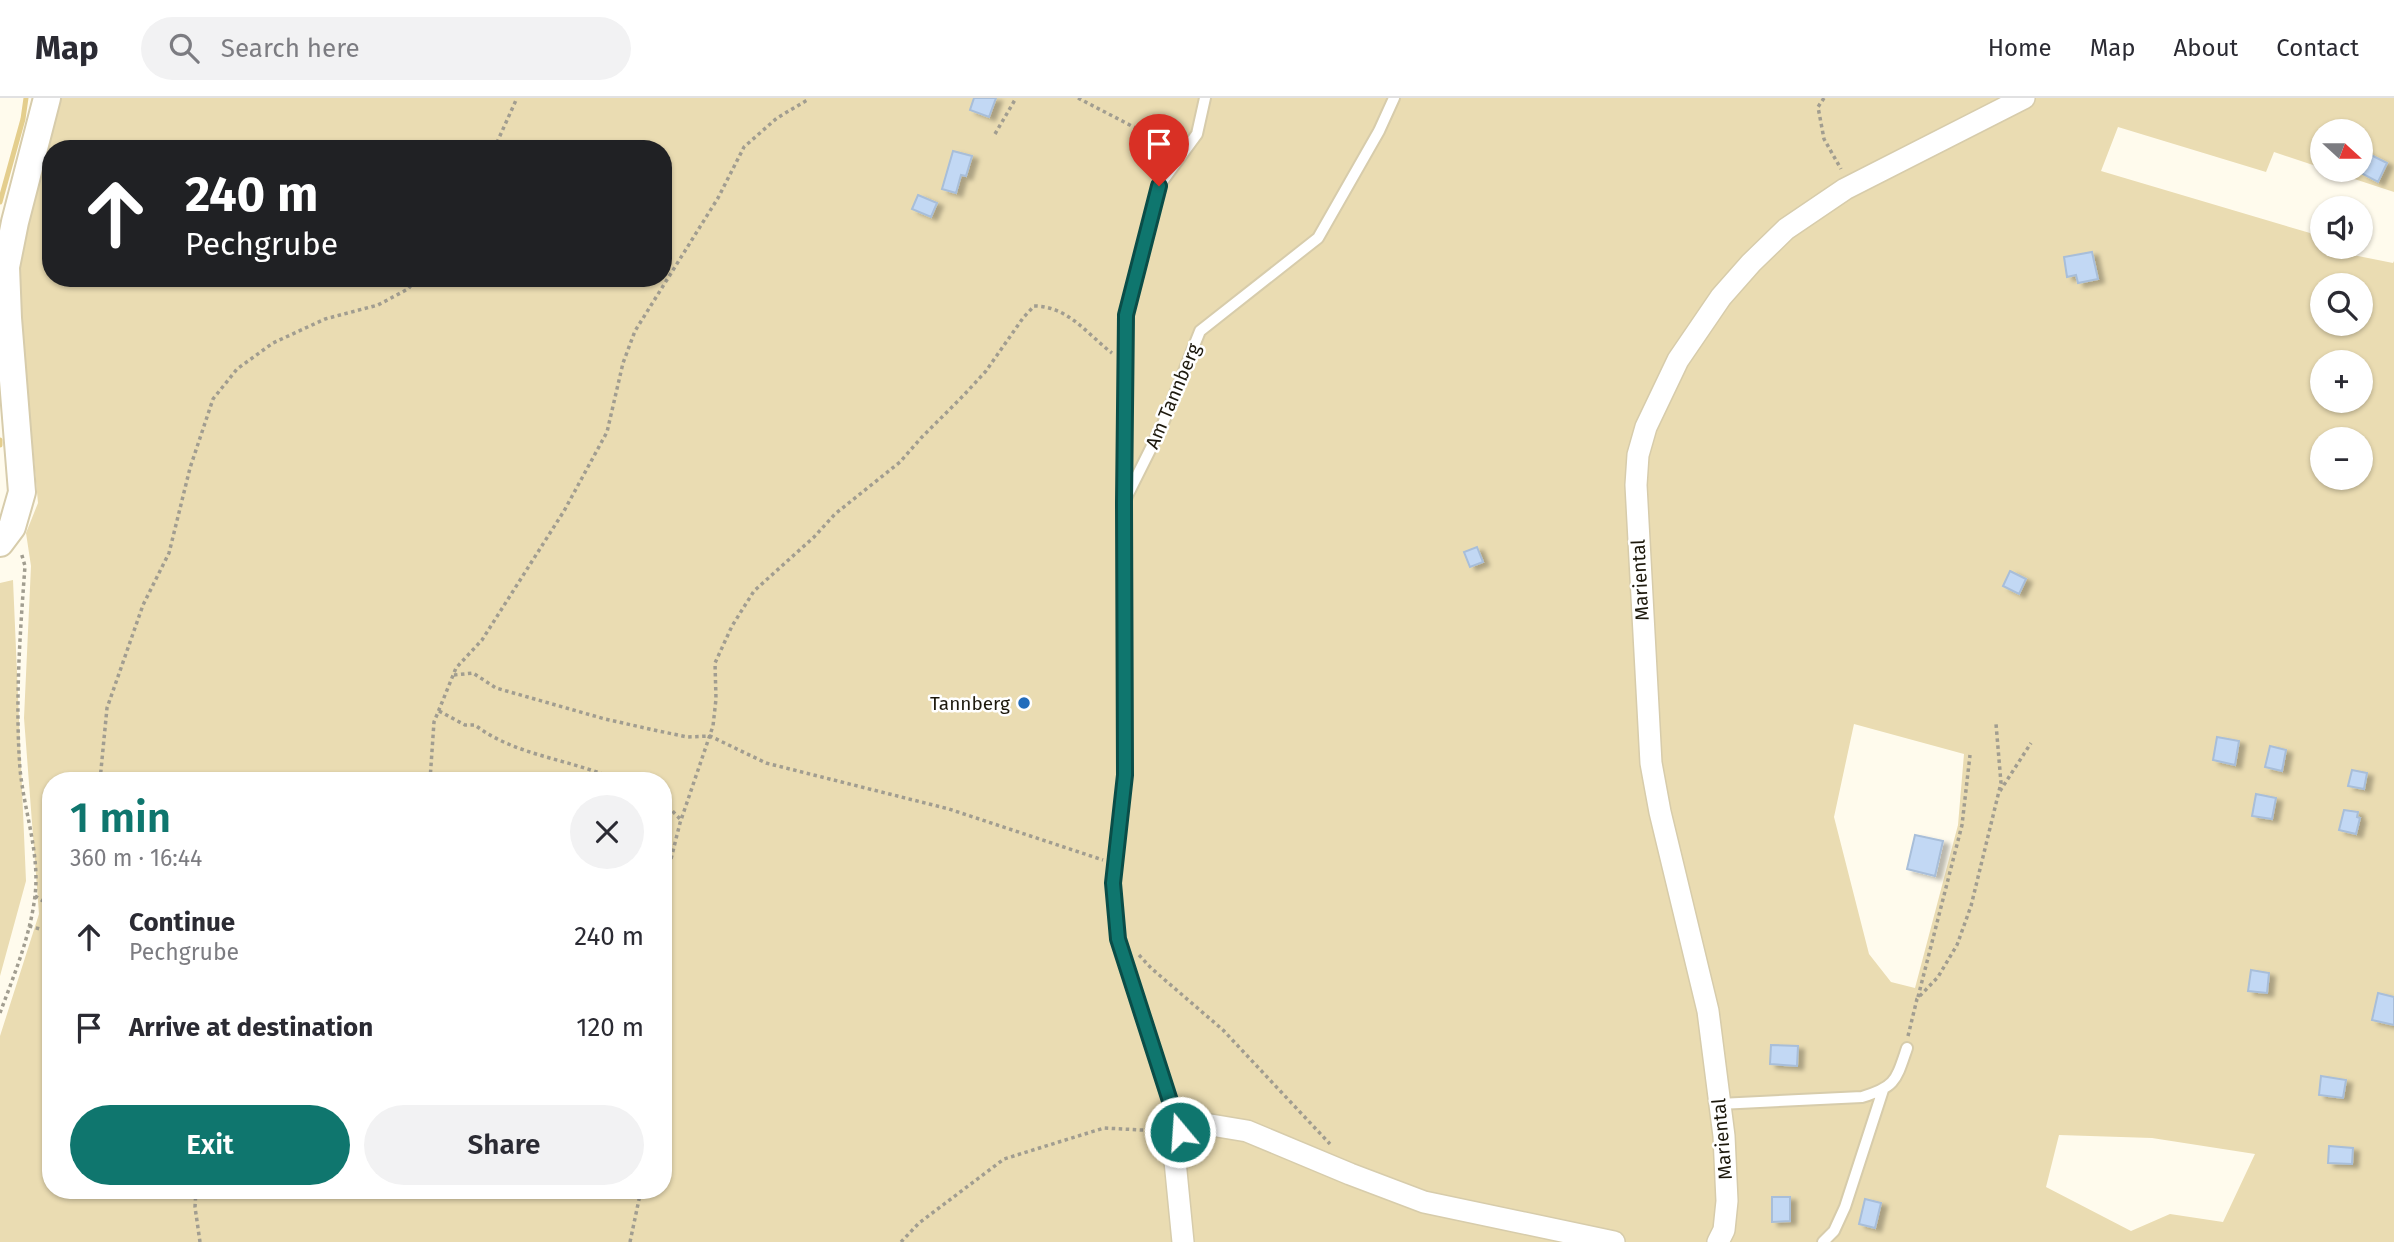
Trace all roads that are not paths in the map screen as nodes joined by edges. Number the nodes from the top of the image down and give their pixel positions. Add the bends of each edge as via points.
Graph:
1 (47, 98) edge
2 (1205, 98) edge
3 (1394, 98) edge
4 (2024, 98) edge
5 (1124, 502) junction
6 (6, 535) edge
7 (1907, 1048) road end
8 (1883, 1090) junction
9 (1720, 1104) junction
10 (1180, 1132) junction
11 (1184, 1242) edge
12 (1614, 1242) edge
13 (1718, 1242) edge
14 (1823, 1242) edge

1 - 6 street via 6,267 22,492
2 - 5 lane via 1197,134 1159,186 1126,315
3 - 5 lane, Am Tannberg via 1318,238 1200,331 1162,426
4 - 9 street, Mariental via 1850,186 1786,229 1721,297 1678,360 1646,427 1638,455 1637,498 1651,763 1708,1011
5 - 10 lane, Am Tannberg via 1125,775 1113,883 1117,930
7 - 8 lane via 1899,1072
8 - 9 lane via 1862,1097
8 - 14 lane via 1845,1206 1834,1231
9 - 13 street, Mariental via 1727,1201
10 - 11 street via 1175,1161
10 - 12 street via 1188,1124 1199,1123 1247,1131 1424,1202

